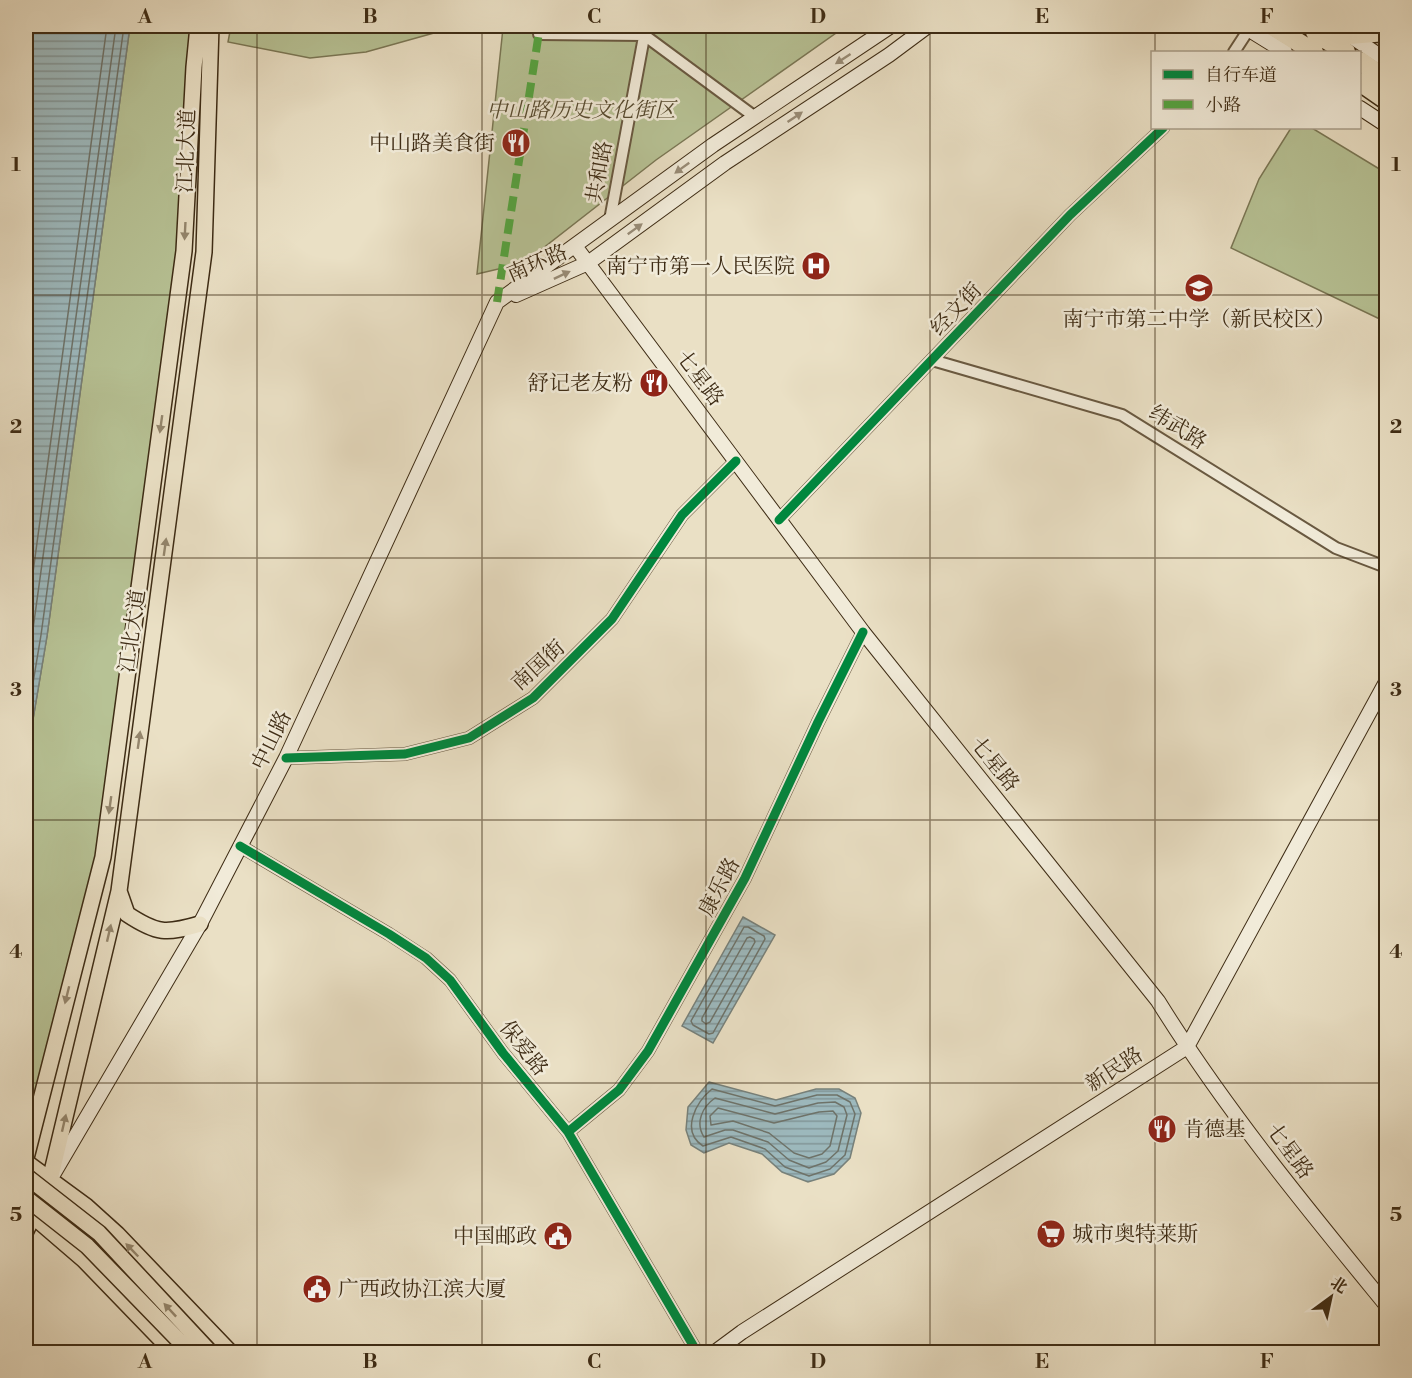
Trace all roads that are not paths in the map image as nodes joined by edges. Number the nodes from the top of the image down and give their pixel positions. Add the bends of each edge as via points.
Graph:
1 (189, 26) edge
2 (198, 26) edge
3 (211, 26) edge
4 (219, 26) edge
5 (891, 26) edge
6 (928, 26) edge
7 (1272, 26) edge
8 (1246, 27) edge
9 (1310, 29) edge
10 (645, 30) edge
11 (1386, 32) edge
12 (539, 34) dead end
13 (1343, 38) edge
14 (1234, 51) edge
15 (1283, 51) edge
16 (1312, 51) edge
17 (1386, 60) edge
18 (1361, 62) edge
19 (210, 65) junction
20 (194, 67) junction
21 (1386, 79) edge
22 (1361, 83) edge
23 (1386, 100) edge
24 (1361, 109) edge
25 (755, 117) junction
26 (1386, 125) edge
27 (1163, 129) edge
28 (610, 220) junction
29 (575, 246) junction
30 (588, 263) junction
31 (497, 303) junction
32 (932, 360) junction
33 (736, 461) junction
34 (779, 520) junction
35 (1386, 567) edge
36 (863, 632) junction
37 (1386, 682) edge
38 (286, 758) junction
39 (240, 846) junction
40 (119, 891) junction
41 (200, 924) junction
42 (1186, 1047) junction
43 (568, 1132) junction
44 (26, 1160) edge
45 (26, 1176) edge
46 (50, 1180) junction
47 (26, 1198) edge
48 (30, 1213) edge
49 (26, 1231) edge
50 (1386, 1305) edge
51 (173, 1353) edge
52 (190, 1353) edge
53 (210, 1353) edge
54 (230, 1353) edge
55 (697, 1353) edge
56 (715, 1353) edge

1 - 20 main road
2 - 20 main road, 江北大道
3 - 19 main road, 江北大道
4 - 19 main road
5 -> 25 main road, 南环路
30 -> 6 main road, 南环路 via 725,163
7 - 16 highway
8 - 14 street
8 - 15 main road
9 - 13 highway
10 - 12 street
10 - 25 street
10 - 28 street, 共和路
11 - 13 highway
13 - 17 main road
18 - 21 highway
40 -> 19 main road, 江北大道 via 204,252
20 -> 44 main road, 江北大道 via 184,251 103,857
22 - 23 highway
24 - 26 main road
25 -> 28 main road, 南环路
27 - 32 street, 经文街 via 1070,215
28 - 29 main road, 南环路
29 - 30 main road, 七星路
29 - 31 main road, 南环路
31 -> 30 main road, 南环路
30 - 33 main road, 七星路
31 - 38 main road, 中山路
32 - 34 street, 经文街
32 - 35 street, 纬武路 via 1122,415 1336,548
33 - 34 main road, 七星路
33 - 38 street, 南国街 via 682,514 612,619 533,698 470,738 405,754
34 - 36 main road, 七星路
36 - 42 main road, 七星路 via 1158,1001
36 - 43 street, 康乐路 via 745,878 648,1051 618,1090
37 - 42 main road, 新民路
38 - 39 main road, 中山路
39 - 41 main road, 中山路
39 - 43 street, 保爱路 via 426,958 450,980
40 - 41 main road via 127,914 155,930 174,932
46 -> 40 main road, 江北大道
41 - 46 main road, 中山路
42 - 50 main road, 七星路 via 1300,1201
42 - 56 main road, 新民路
43 - 55 street, 保爱路
44 - 46 main road
53 -> 45 main road, bridge via 99,1233
46 - 48 main road, 江北大道
54 -> 46 main road via 117,1234
47 - 52 main road, bridge via 87,1246
48 - 49 main road, 江北大道
48 - 51 main road via 84,1260

